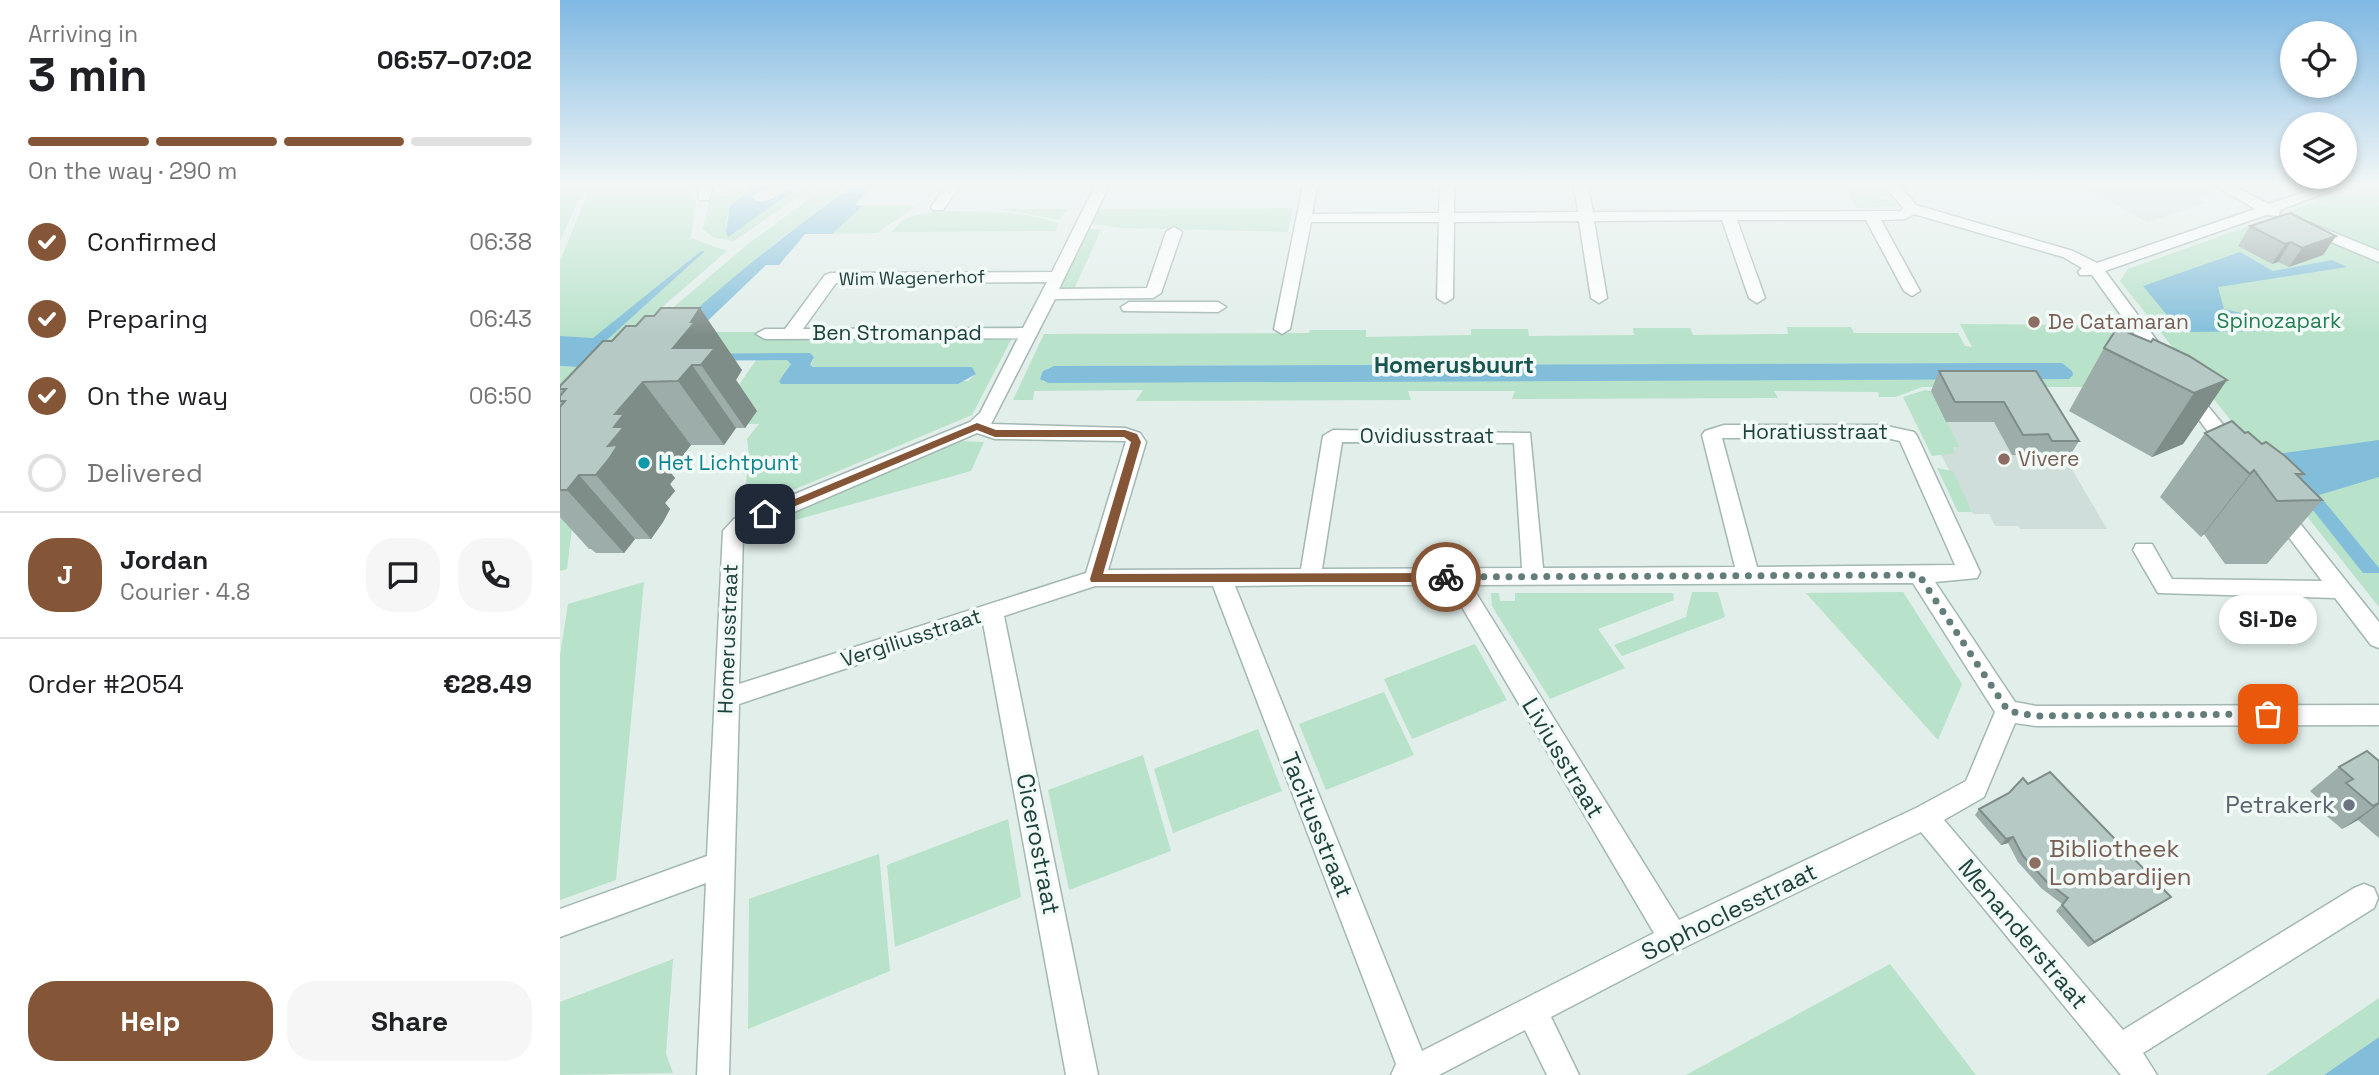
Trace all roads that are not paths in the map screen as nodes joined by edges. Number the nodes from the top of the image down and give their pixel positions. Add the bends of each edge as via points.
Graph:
1 (1077, 236) edge
2 (1173, 236) edge
3 (1300, 236) edge
4 (1446, 236) edge
5 (1589, 236) edge
6 (1735, 236) edge
7 (1882, 236) edge
8 (1984, 236) edge
9 (2190, 236) edge
10 (2331, 236) edge
11 (2346, 236) edge
12 (2379, 248) edge
13 (2379, 257) edge
14 (2091, 270) junction
15 (1053, 285) junction
16 (1912, 291) dead end
17 (1445, 298) dead end
18 (1599, 298) dead end
19 (1757, 298) dead end
20 (1150, 300) junction
21 (1129, 307) dead end
22 (1218, 307) dead end
23 (1282, 329) dead end
24 (793, 330) dead end
25 (1030, 333) junction
26 (765, 334) dead end
27 (977, 426) junction
28 (2247, 469) edge
29 (2270, 498) edge
30 (2144, 551) dead end
31 (1919, 575) junction
32 (1748, 576) junction
33 (1455, 577) junction
34 (1533, 577) junction
35 (1221, 578) junction
36 (1310, 578) junction
37 (1096, 579) junction
38 (2339, 590) junction
39 (992, 612) junction
40 (2379, 639) edge
41 (726, 698) junction
42 (2008, 711) junction
43 (2379, 715) edge
44 (1925, 817) junction
45 (719, 865) junction
46 (2364, 898) dead end
47 (560, 923) edge
48 (1673, 938) junction
49 (1532, 1013) junction
50 (2120, 1050) junction
51 (1413, 1074) edge
52 (713, 1075) edge
53 (1082, 1075) edge
54 (1563, 1075) edge
55 (2141, 1075) edge

1 - 15 street
2 - 20 street
3 - 23 street
4 - 17 street
5 - 18 street
6 - 19 street
7 - 16 street
8 - 14 street
9 - 14 street
10 - 13 street
11 - 12 street
14 - 28 street via 2124,323 2148,342
15 - 20 street
15 - 24 street, Wim Wagenerhof via 831,278
15 - 25 street
20 - 21 street
20 - 22 street
25 - 26 street, Ben Stromanpad
25 - 27 street via 988,417
27 - 37 street via 995,433 1133,437 1136,442
27 - 41 street, Homerusstraat via 733,531
29 - 38 street
30 - 38 street via 2166,587
31 - 32 street, Vergiliusstraat
31 - 32 street, Horatiusstraat via 1969,572 1907,436 1882,431 1724,432 1712,435
31 - 42 street
32 - 34 street, Vergiliusstraat
33 - 34 street, Vergiliusstraat
33 - 36 street, Vergiliusstraat
33 - 48 street, Liviusstraat
34 - 36 street, Ovidiusstraat via 1523,436 1333,436
35 - 36 street, Vergiliusstraat
35 - 37 street, Vergiliusstraat
35 - 51 street, Tacitusstraat
37 - 39 street, Vergiliusstraat
38 - 40 street
39 - 41 street, Vergiliusstraat
39 - 53 street, Cicerostraat
41 - 45 street, Homerusstraat
42 - 43 street via 2036,716
42 - 44 street, Sophoclesstraat via 1975,789
44 - 48 street, Sophoclesstraat
44 - 50 street, Menanderstraat
45 - 47 street
45 - 52 street, Homerusstraat
46 - 50 street
48 - 49 street, Sophoclesstraat
49 - 51 street, Sophoclesstraat
49 - 54 street
50 - 55 street, Menanderstraat

